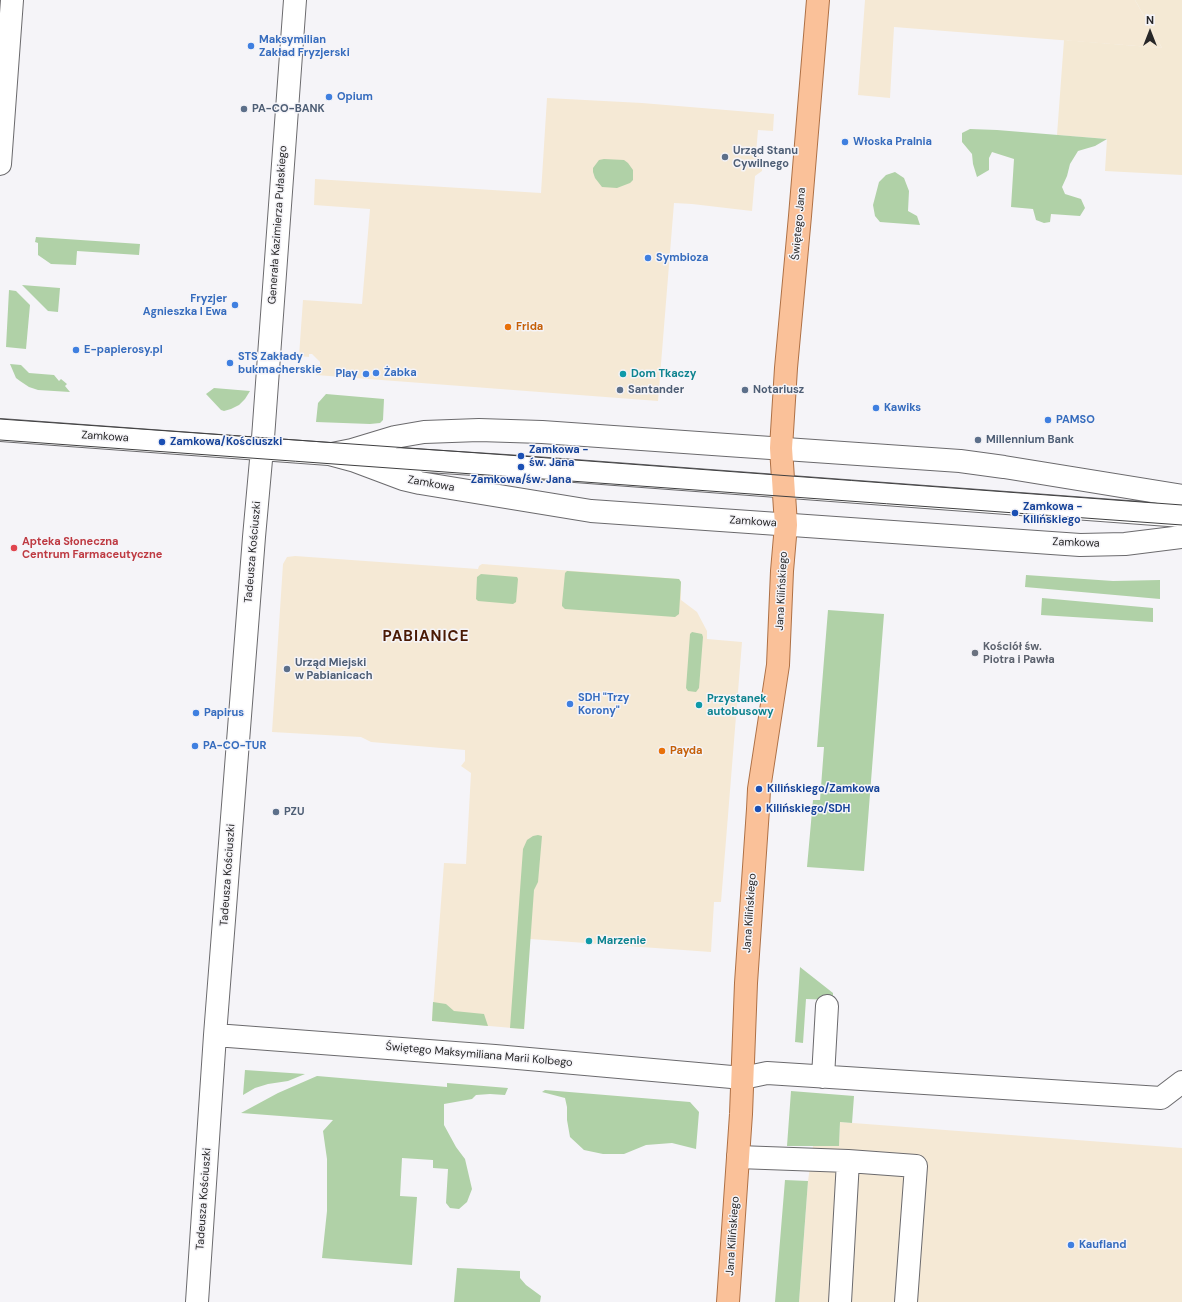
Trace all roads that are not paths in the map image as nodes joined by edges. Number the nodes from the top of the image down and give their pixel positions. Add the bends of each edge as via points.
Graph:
1 (12, 0) edge
2 (295, 0) edge
3 (818, 0) edge
4 (0, 164) edge
5 (0, 430) edge
6 (781, 448) junction
7 (262, 449) junction
8 (329, 454) junction
9 (784, 486) junction
10 (1182, 496) edge
11 (1182, 516) edge
12 (786, 525) junction
13 (1182, 537) edge
14 (827, 1006) dead end
15 (215, 1035) junction
16 (823, 1077) junction
17 (743, 1078) junction
18 (1182, 1082) edge
19 (738, 1157) junction
20 (848, 1161) junction
21 (196, 1302) edge
22 (728, 1302) edge
23 (840, 1302) edge
24 (906, 1302) edge

1 - 4 street
2 - 7 street, Generała Kazimierza Pułaskiego
3 - 6 main road, Świętego Jana
5 - 7 street, Zamkowa
6 - 8 street, Zamkowa via 478,430 424,432
6 - 9 main road, Świętego Jana
6 - 10 street, Zamkowa via 960,461
7 - 8 street, Zamkowa
7 - 15 street, Tadeusza Kościuszki
8 - 9 street
8 - 12 street, Zamkowa via 420,483 564,507
9 - 11 street
9 - 12 main road, Jana Kilińskiego
12 - 13 street, Zamkowa via 1080,545 1125,544
12 - 17 main road, Jana Kilińskiego via 778,665 758,803 746,983
14 - 16 street
15 - 17 street, Świętego Maksymiliana Marii Kolbego
15 - 21 street, Tadeusza Kościuszki
16 - 17 street, Świętego Maksymiliana Marii Kolbego via 767,1073
16 - 18 street, Świętego Maksymiliana Marii Kolbego via 1161,1098
17 - 19 main road, Jana Kilińskiego
19 - 20 street
19 - 22 main road, Jana Kilińskiego
20 - 23 street
20 - 24 street via 916,1166

